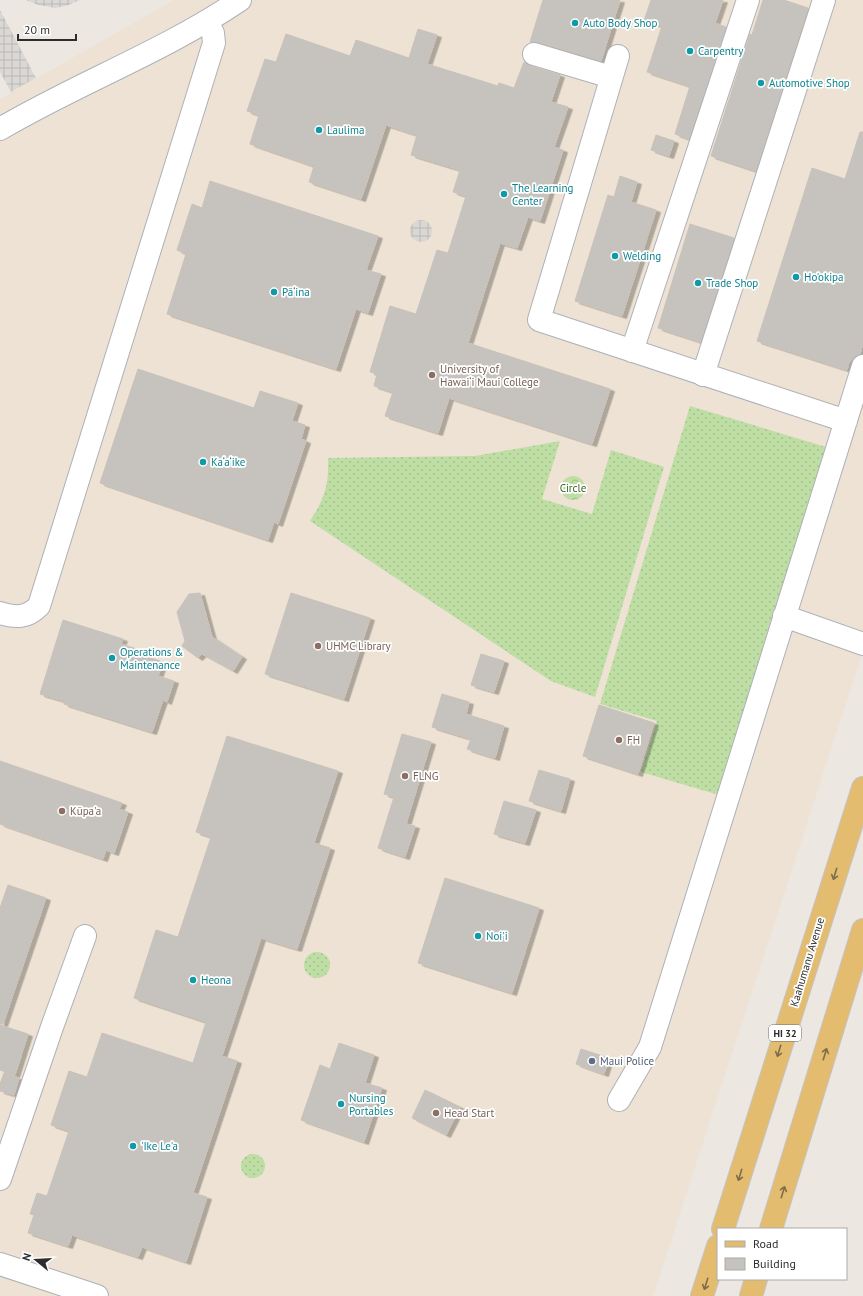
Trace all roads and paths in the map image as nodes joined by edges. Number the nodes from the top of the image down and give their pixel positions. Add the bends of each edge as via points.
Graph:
1 (240, 0) edge
2 (748, 0) edge
3 (824, 0) edge
4 (207, 22) junction
5 (534, 54) dead end
6 (618, 56) dead end
7 (611, 77) junction
8 (0, 129) edge
9 (632, 351) junction
10 (863, 366) edge
11 (703, 375) junction
12 (846, 421) junction
13 (0, 613) edge
14 (784, 616) junction
15 (863, 644) edge
16 (863, 788) edge
17 (863, 930) edge
18 (85, 936) dead end
19 (618, 1100) dead end
20 (0, 1179) edge
21 (723, 1228) edge
22 (771, 1228) edge
23 (717, 1249) edge
24 (0, 1264) edge
25 (756, 1280) edge
26 (96, 1296) edge
27 (702, 1296) edge
28 (751, 1296) edge

1 - 4 lane
2 - 9 lane
3 - 11 lane
4 - 8 lane
4 - 13 lane via 213,33 214,43 39,606 24,616 14,617
5 - 7 lane
6 - 7 lane
7 - 9 lane via 539,320
9 - 11 lane
10 - 12 lane
11 - 12 lane
12 - 14 lane
14 - 15 lane
14 - 19 lane via 650,1048
16 -> 21 main road, Kaahumanu Avenue / HI 32
22 -> 17 main road
18 - 20 lane
23 -> 27 main road
24 - 26 lane
25 - 28 main road

